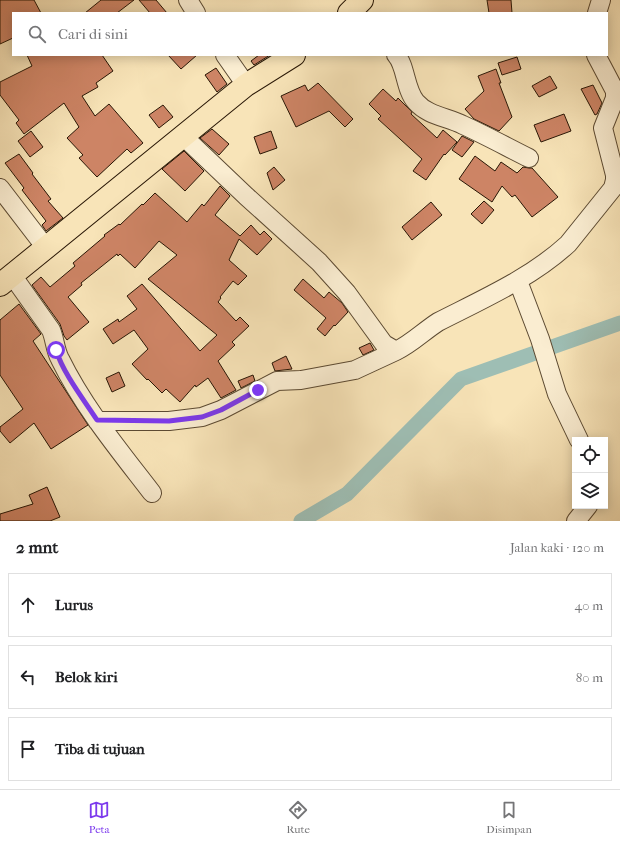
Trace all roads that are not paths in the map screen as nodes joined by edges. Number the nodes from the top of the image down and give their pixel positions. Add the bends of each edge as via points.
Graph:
1 (188, 0) edge
2 (362, 0) edge
3 (600, 0) edge
4 (195, 12) edge
5 (351, 12) edge
6 (597, 12) edge
7 (226, 56) edge
8 (292, 56) edge
9 (397, 56) edge
10 (597, 56) edge
11 (246, 86) junction
12 (183, 136) junction
13 (529, 158) dead end
14 (0, 188) edge
15 (46, 248) junction
16 (6, 280) edge
17 (518, 281) junction
18 (396, 351) junction
19 (97, 420) junction
20 (578, 437) edge
21 (152, 493) dead end
22 (586, 509) edge
23 (576, 521) edge

1 - 4 street
2 - 5 main road
3 - 6 street
7 - 11 street
8 - 11 main road
9 - 13 street via 413,98 421,107 462,124
10 - 17 street via 615,91 615,98 603,128 615,184 568,244
11 - 12 main road
12 - 15 main road
12 - 18 street via 319,262 347,293 384,344
14 - 15 street
15 - 16 main road
16 - 19 street via 51,330 60,359
17 - 18 street via 438,322
17 - 20 street via 557,394
18 - 19 street via 354,370 302,380 277,381 202,417 169,421
19 - 21 street
22 - 23 street

